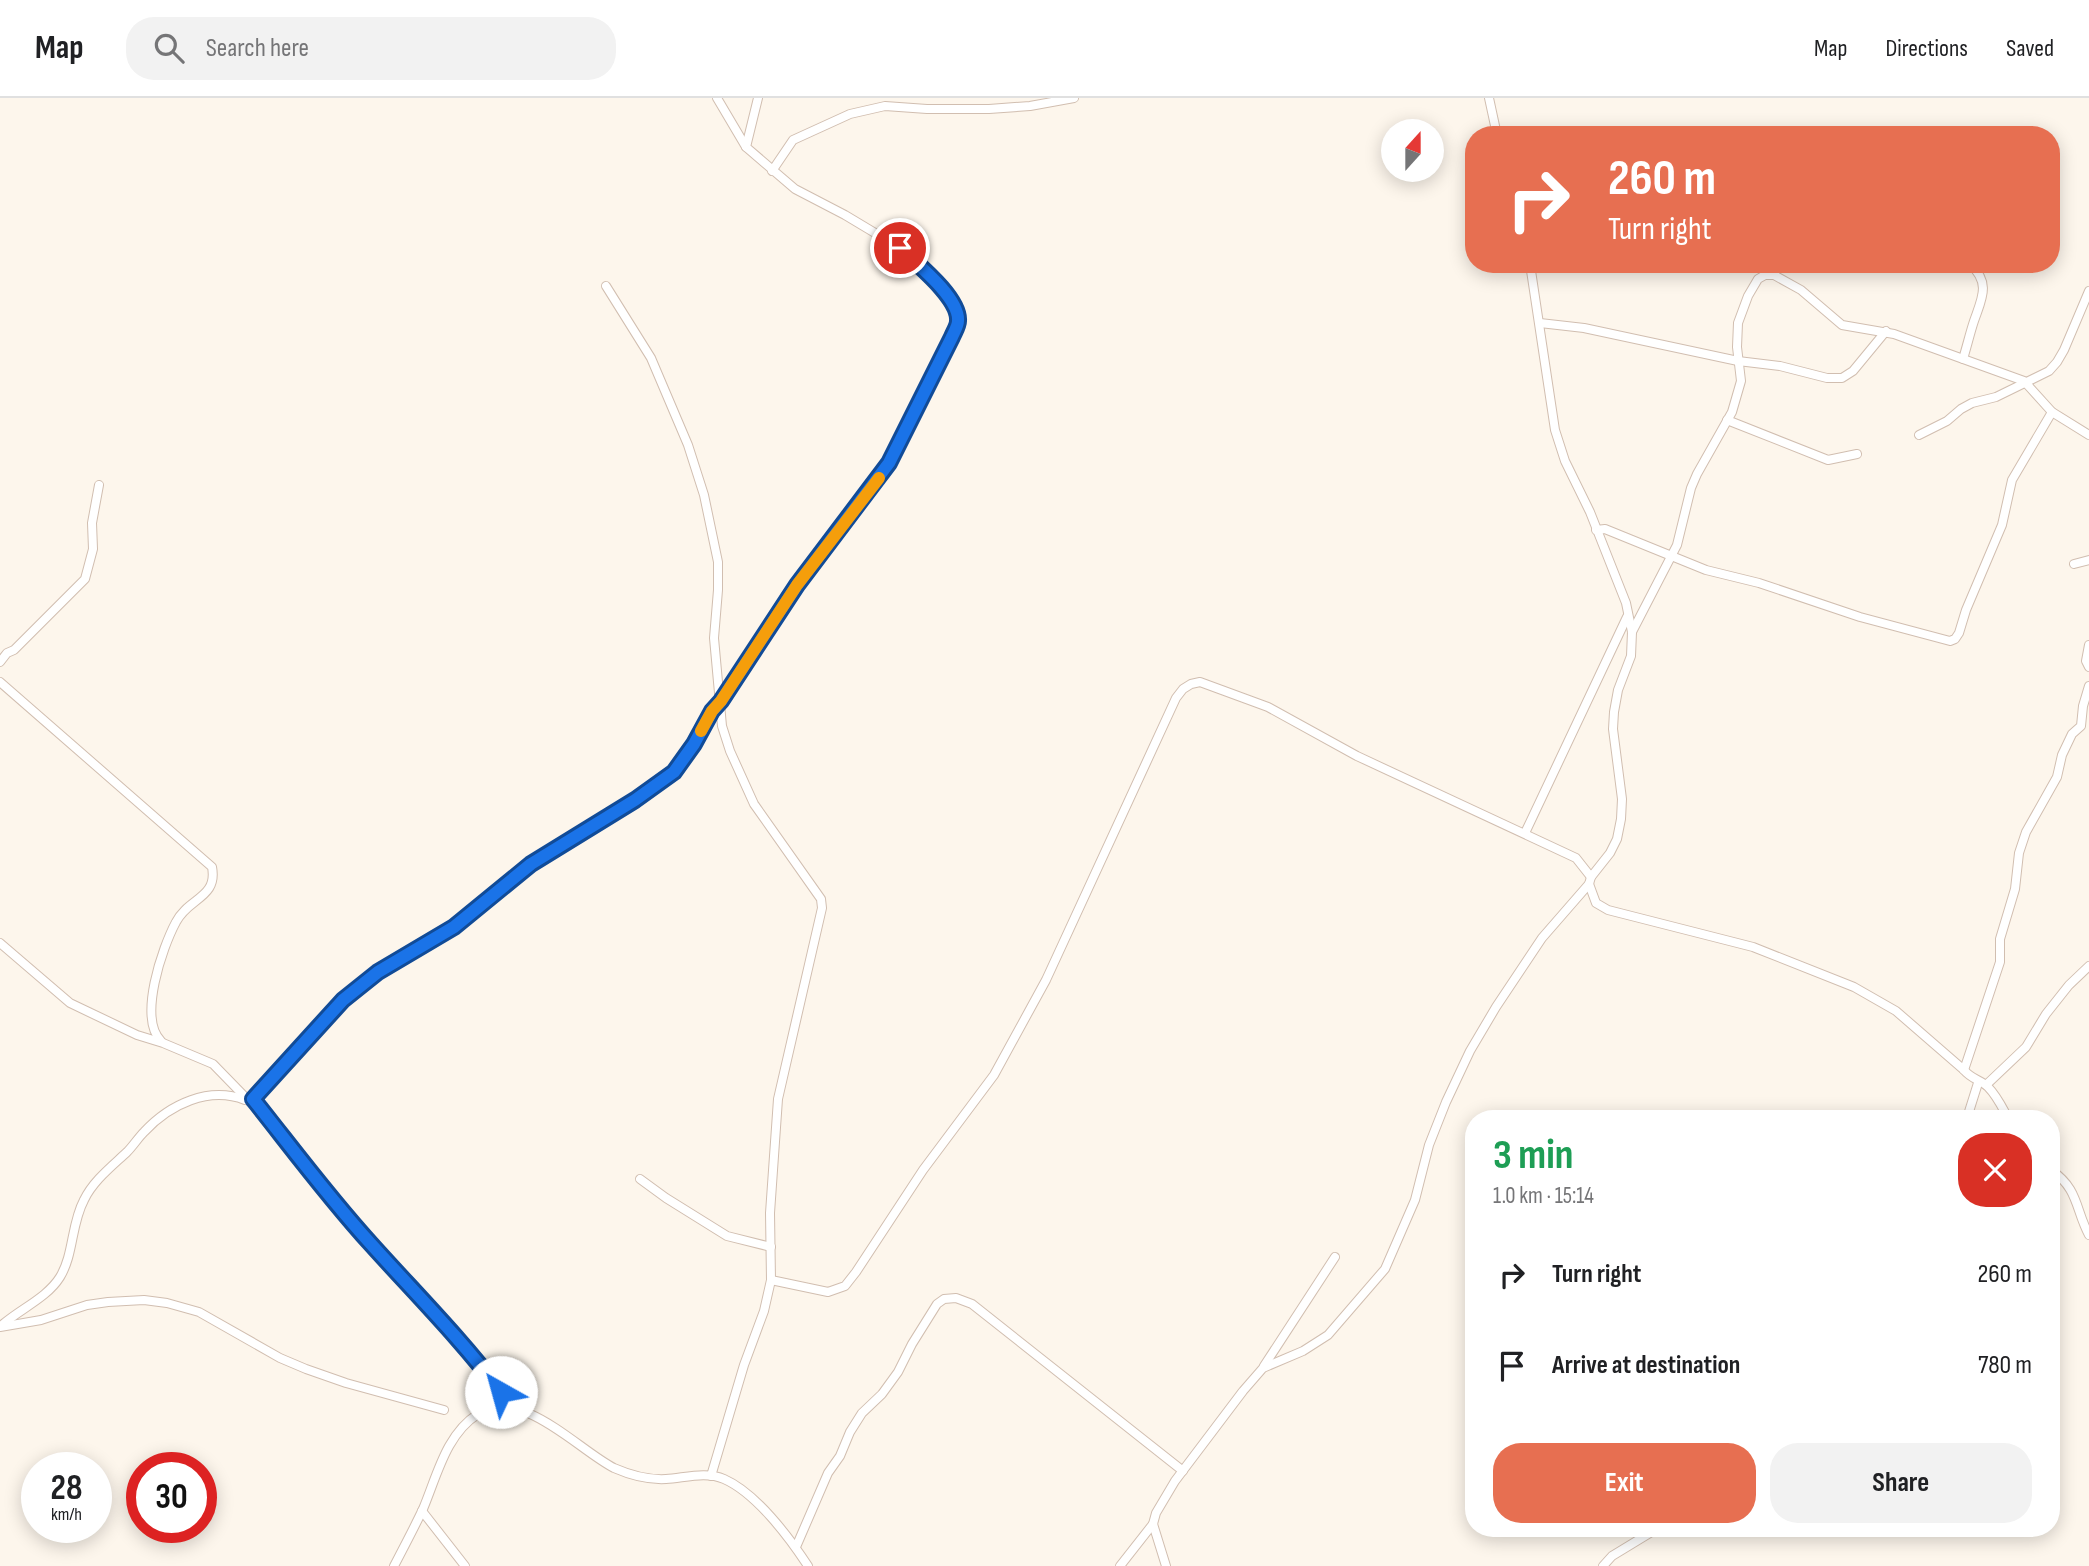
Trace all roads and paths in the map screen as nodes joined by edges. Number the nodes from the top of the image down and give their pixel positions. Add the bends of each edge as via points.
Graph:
1 (717, 98) edge
2 (758, 98) edge
3 (1074, 98) edge
4 (1489, 98) edge
5 (1495, 126) edge
6 (747, 147) junction
7 (772, 171) junction
8 (1532, 273) edge
9 (1979, 273) edge
10 (606, 286) dead end
11 (2089, 291) edge
12 (1540, 323) junction
13 (1886, 331) junction
14 (1963, 359) junction
15 (1738, 361) junction
16 (2024, 381) junction
17 (2052, 412) junction
18 (1727, 420) junction
19 (1919, 435) dead end
20 (2089, 435) edge
21 (1857, 454) dead end
22 (99, 485) dead end
23 (1596, 530) junction
24 (1671, 555) junction
25 (2089, 560) edge
26 (2074, 564) dead end
27 (1627, 616) junction
28 (1632, 632) junction
29 (2089, 645) edge
30 (0, 662) edge
31 (2089, 667) edge
32 (0, 682) edge
33 (2089, 686) edge
34 (721, 701) junction
35 (1525, 833) junction
36 (1590, 881) junction
37 (0, 943) edge
38 (2089, 966) edge
39 (163, 1043) junction
40 (1964, 1070) junction
41 (1982, 1084) junction
42 (252, 1100) junction
43 (1970, 1110) edge
44 (2004, 1110) edge
45 (2060, 1176) edge
46 (640, 1179) dead end
47 (2089, 1234) edge
48 (771, 1247) junction
49 (1335, 1257) dead end
50 (771, 1280) junction
51 (1263, 1368) junction
52 (513, 1407) junction
53 (444, 1410) dead end
54 (1183, 1471) junction
55 (711, 1476) junction
56 (422, 1511) junction
57 (1153, 1524) junction
58 (1643, 1537) edge
59 (796, 1547) junction
60 (394, 1566) edge
61 (466, 1566) edge
62 (808, 1566) edge
63 (1121, 1566) edge
64 (1166, 1566) edge
65 (1603, 1566) edge

1 - 6 street
2 - 6 street
3 - 7 street via 989,109 885,106 850,114 793,140
4 - 5 street
6 - 7 street
7 - 34 street via 796,190 900,248 950,298 958,322 889,463 797,585
8 - 12 street
9 - 14 street via 1983,302
10 - 34 street via 651,358 704,495 718,562 714,638
11 - 16 street via 2057,362 2049,371
12 - 15 street
12 - 23 street via 1555,430
13 - 14 street
13 - 15 street via 1842,378
13 - 15 street via 1842,324 1801,290 1765,275 1748,296 1738,323
14 - 16 street
15 - 18 street via 1741,381
16 - 17 street
16 - 19 street via 1996,397 1972,403
17 - 20 street
17 - 24 street via 2012,480 2006,513 1955,639 1950,641 1706,570
18 - 21 street via 1828,460
18 - 24 street via 1691,488
22 - 30 street via 85,579
23 - 24 street via 1605,528
23 - 27 street
24 - 28 street
25 - 26 street
27 - 28 street
27 - 35 street
28 - 36 street via 1614,712 1622,819 1610,853
29 - 31 street
32 - 39 street via 212,867 213,883 186,906 163,955 150,1003 156,1036
33 - 40 street via 2081,726 2072,734 2057,777 2019,853 2015,889 2000,939 2000,962
34 - 42 street via 674,772 531,864 454,927 378,972 343,1000
34 - 48 street via 730,751 754,804 821,899 822,908 778,1098
35 - 36 street via 1576,858 1587,869
35 - 50 street via 1356,756 1268,707 1213,686 1191,684 1176,698 1046,980 994,1075 923,1170 856,1272 845,1286 828,1292
36 - 40 street via 1596,903 1608,910 1753,947 1854,987 1896,1011
36 - 51 street via 1542,938 1470,1051 1429,1145 1415,1200 1385,1269 1328,1335
37 - 39 street via 70,1003
38 - 41 street via 2068,985 2026,1047
39 - 42 street via 213,1064
40 - 41 street
41 - 43 street
41 - 44 street
42 - 52 street
42 - 53 street via 230,1094 207,1095 170,1111 144,1132 88,1191 60,1278 0,1327 108,1301 167,1303 199,1312 306,1369
45 - 47 street via 2074,1193
46 - 48 street via 727,1236
48 - 50 street
49 - 51 street
50 - 55 street
51 - 54 street
52 - 55 street via 636,1476
52 - 56 street via 493,1408 462,1427 447,1449
54 - 57 street
54 - 59 street via 972,1304 944,1299 898,1372 850,1432
55 - 59 street via 733,1484 766,1512
56 - 60 street
56 - 61 street
57 - 63 street
57 - 64 street
58 - 65 street
59 - 62 street

